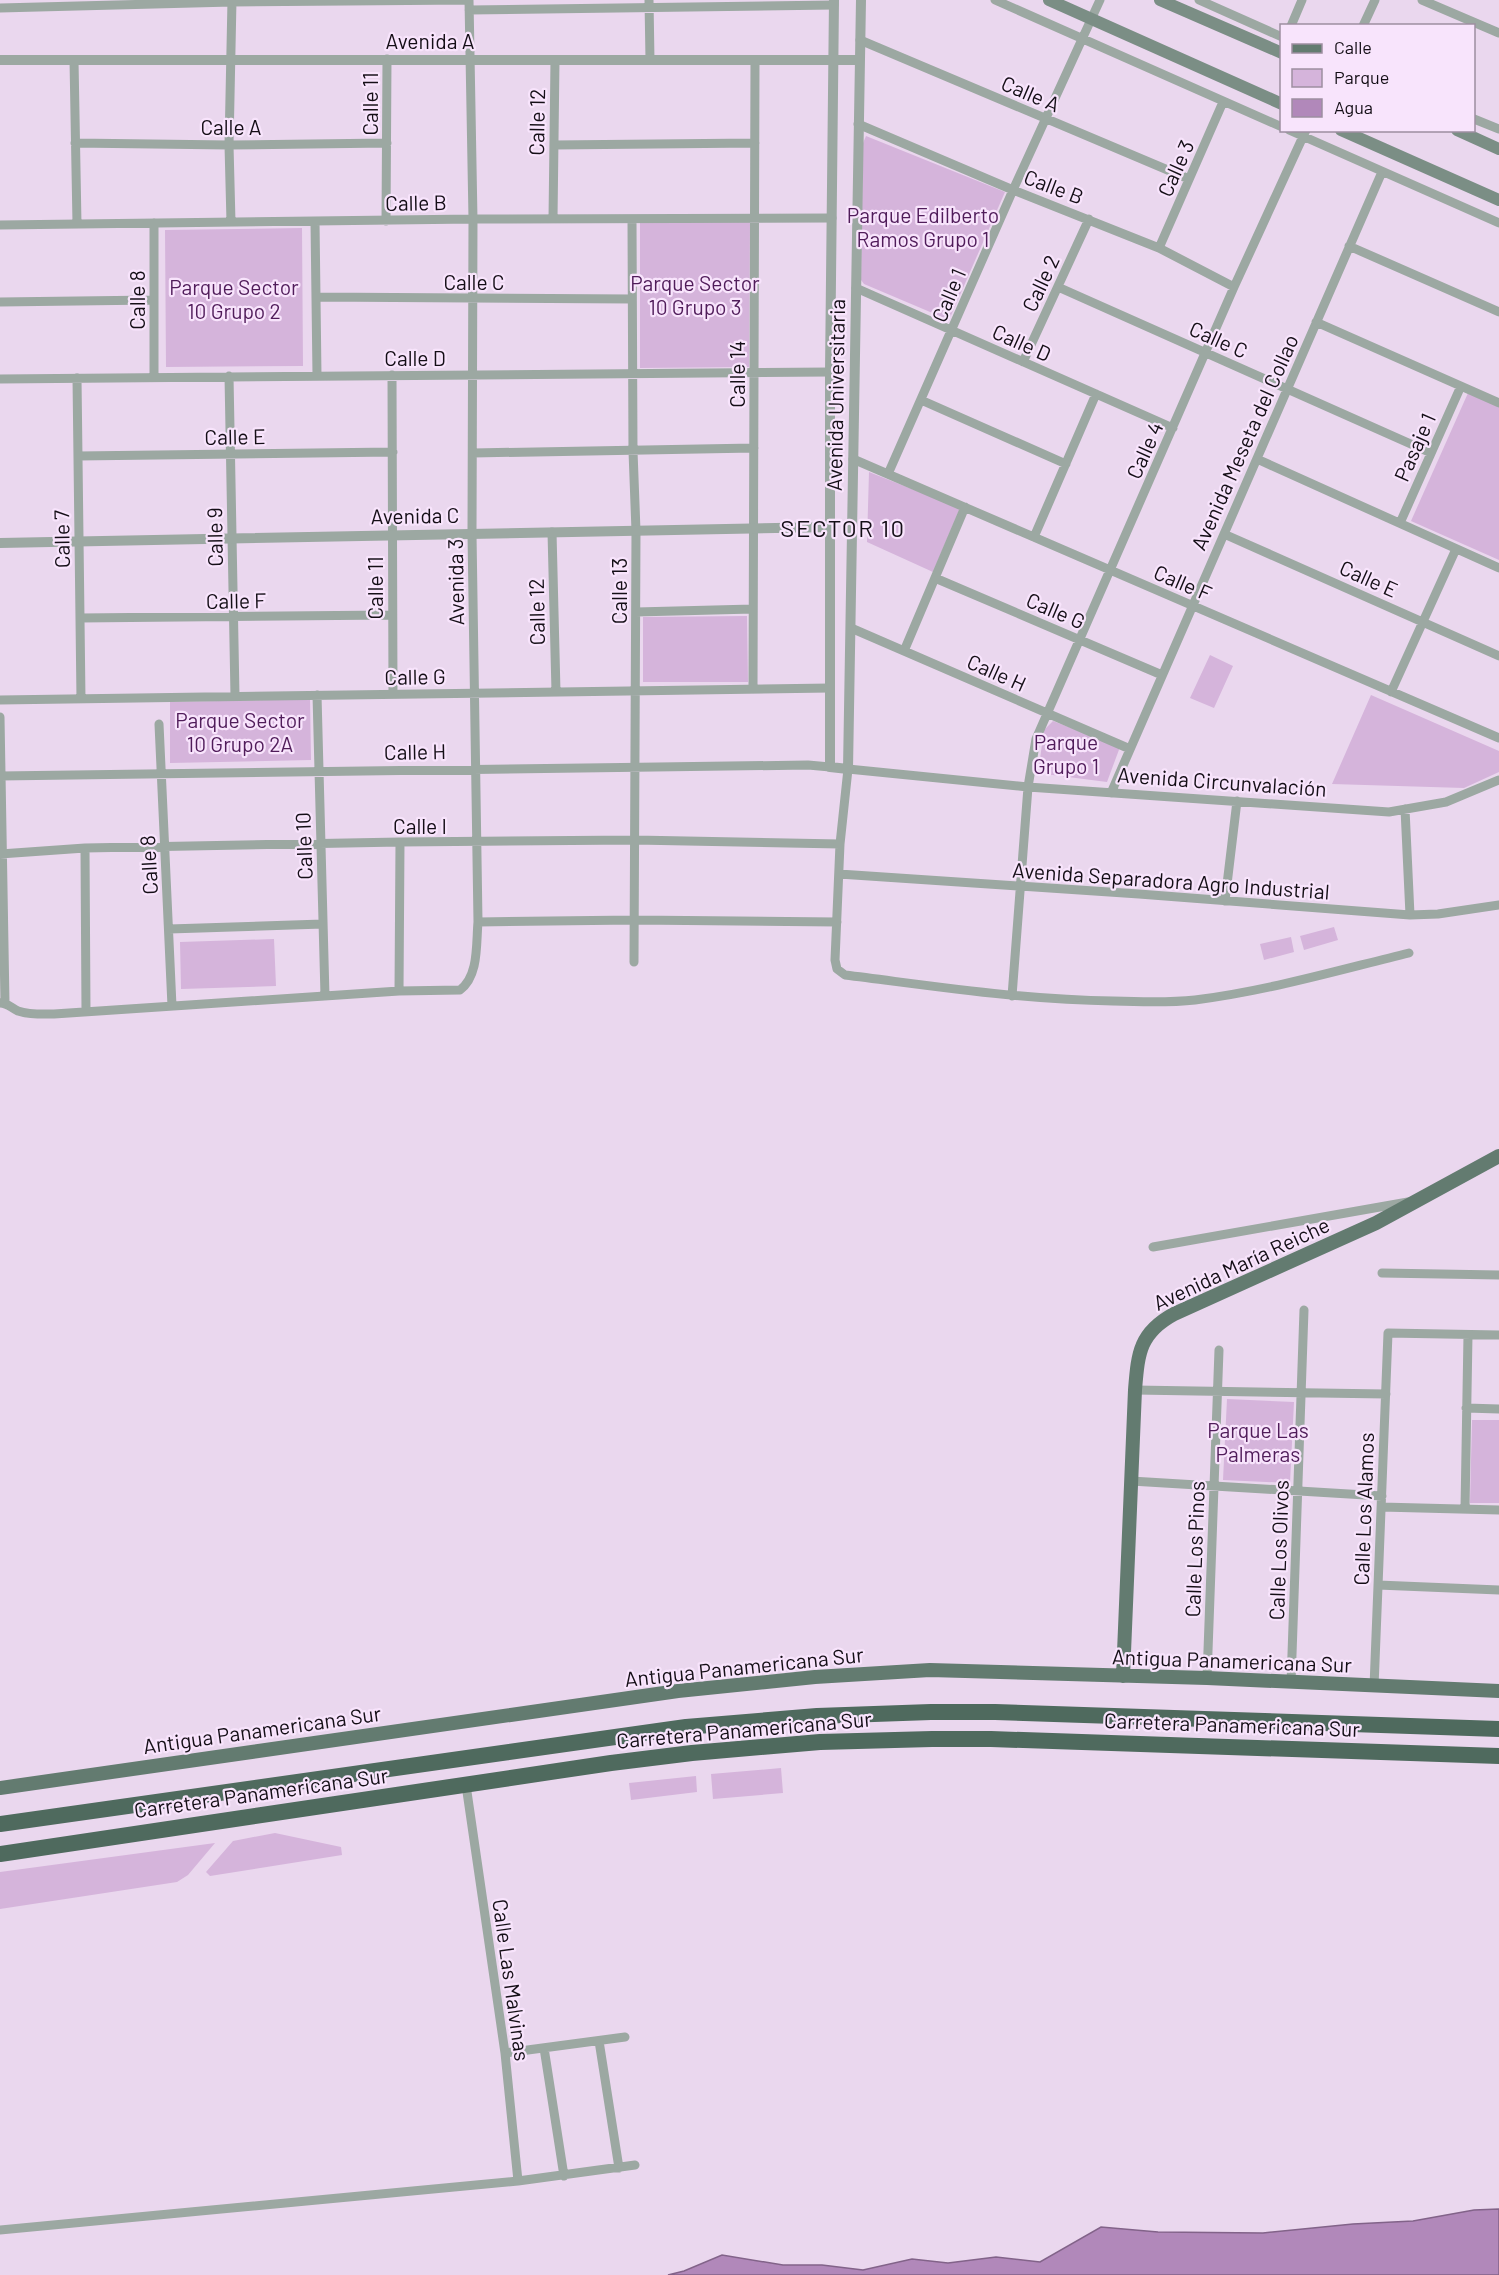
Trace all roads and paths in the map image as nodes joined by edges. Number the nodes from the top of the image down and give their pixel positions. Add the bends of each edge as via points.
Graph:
1 (861, 0) edge
2 (995, 0) edge
3 (1049, 0) edge
4 (1100, 0) edge
5 (1160, 0) edge
6 (1199, 0) edge
7 (1302, 0) edge
8 (1375, 0) edge
9 (1422, 0) edge
10 (232, 1) edge
11 (469, 3) edge
12 (834, 3) edge
13 (649, 4) edge
14 (0, 8) edge
15 (1091, 20) junction
16 (1292, 24) edge
17 (1364, 24) edge
18 (1499, 33) edge
19 (1280, 37) edge
20 (1082, 39) junction
21 (860, 40) junction
22 (1280, 53) edge
23 (387, 59) junction
24 (0, 60) edge
25 (74, 60) junction
26 (232, 60) junction
27 (470, 60) junction
28 (555, 60) junction
29 (650, 60) junction
30 (755, 60) junction
31 (834, 60) junction
32 (859, 60) junction
33 (1223, 102) junction
34 (1280, 104) edge
35 (1047, 119) junction
36 (1475, 119) edge
37 (858, 124) junction
38 (1280, 127) edge
39 (1499, 129) edge
40 (1346, 132) edge
41 (1461, 132) edge
42 (1305, 134) edge
43 (75, 143) junction
44 (387, 143) junction
45 (755, 143) junction
46 (229, 145) junction
47 (554, 145) junction
48 (1499, 149) edge
49 (1382, 172) junction
50 (1189, 179) junction
51 (1013, 190) junction
52 (1499, 200) edge
53 (832, 218) junction
54 (473, 219) junction
55 (553, 219) junction
56 (754, 219) junction
57 (1089, 219) junction
58 (632, 220) junction
59 (315, 221) junction
60 (386, 221) junction
61 (231, 222) junction
62 (154, 223) junction
63 (1499, 223) edge
64 (77, 224) junction
65 (0, 225) edge
66 (1349, 246) junction
67 (1159, 248) junction
68 (1234, 286) junction
69 (1058, 287) junction
70 (856, 288) junction
71 (316, 297) junction
72 (472, 299) junction
73 (633, 299) junction
74 (154, 300) junction
75 (0, 302) edge
76 (1499, 312) edge
77 (1316, 322) junction
78 (952, 331) junction
79 (1206, 353) junction
80 (1023, 362) junction
81 (830, 372) junction
82 (754, 373) junction
83 (473, 374) junction
84 (633, 374) junction
85 (317, 375) junction
86 (392, 375) junction
87 (230, 376) junction
88 (154, 377) junction
89 (77, 378) junction
90 (0, 379) edge
91 (1461, 386) junction
92 (1287, 389) junction
93 (1096, 394) junction
94 (921, 400) junction
95 (1499, 403) edge
96 (1173, 428) junction
97 (754, 448) junction
98 (633, 451) junction
99 (393, 452) junction
100 (472, 453) junction
101 (1431, 453) junction
102 (231, 454) junction
103 (78, 456) junction
104 (853, 459) junction
105 (1257, 459) junction
106 (1066, 464) junction
107 (888, 474) junction
108 (964, 507) junction
109 (1400, 523) junction
110 (830, 527) junction
111 (753, 529) junction
112 (636, 531) junction
113 (552, 532) junction
114 (472, 534) junction
115 (1224, 534) junction
116 (393, 535) junction
117 (1034, 537) junction
118 (232, 538) junction
119 (79, 541) junction
120 (0, 543) edge
121 (1455, 549) junction
122 (1499, 568) edge
123 (1111, 570) junction
124 (935, 578) junction
125 (1192, 606) junction
126 (753, 609) junction
127 (636, 612) junction
128 (392, 615) junction
129 (80, 618) junction
130 (234, 618) junction
131 (1423, 622) junction
132 (851, 628) junction
133 (1079, 639) junction
134 (904, 651) junction
135 (1499, 656) edge
136 (1162, 675) junction
137 (830, 688) junction
138 (753, 689) junction
139 (635, 691) junction
140 (556, 692) junction
141 (1392, 692) junction
142 (476, 693) junction
143 (393, 694) junction
144 (317, 695) junction
145 (235, 696) junction
146 (81, 699) junction
147 (0, 700) edge
148 (1046, 713) junction
149 (0, 717) edge
150 (159, 724) dead end
151 (1499, 738) edge
152 (1130, 749) junction
153 (635, 766) junction
154 (830, 766) junction
155 (477, 768) junction
156 (848, 769) junction
157 (319, 771) junction
158 (162, 773) junction
159 (0, 776) edge
160 (1499, 780) edge
161 (1028, 787) junction
162 (1111, 793) junction
163 (1236, 801) junction
164 (1405, 809) junction
165 (635, 840) junction
166 (400, 842) junction
167 (478, 842) junction
168 (321, 844) junction
169 (840, 844) junction
170 (165, 846) junction
171 (85, 848) junction
172 (1, 854) edge
173 (839, 874) junction
174 (1021, 886) junction
175 (1225, 902) junction
176 (1499, 905) edge
177 (1410, 915) junction
178 (634, 920) junction
179 (478, 922) junction
180 (837, 922) junction
181 (323, 924) junction
182 (1, 928) edge
183 (169, 929) junction
184 (1409, 953) dead end
185 (634, 962) dead end
186 (399, 992) junction
187 (325, 996) junction
188 (1012, 996) junction
189 (2, 1003) edge
190 (172, 1006) junction
191 (86, 1012) junction
192 (1499, 1156) edge
193 (1418, 1200) junction
194 (1154, 1246) dead end
195 (1382, 1273) dead end
196 (1499, 1275) edge
197 (1304, 1310) dead end
198 (1468, 1335) junction
199 (1499, 1335) edge
200 (1219, 1350) dead end
201 (1135, 1390) junction
202 (1218, 1392) junction
203 (1302, 1393) junction
204 (1386, 1394) junction
205 (1466, 1408) junction
206 (1499, 1409) edge
207 (1131, 1481) junction
208 (1214, 1486) junction
209 (1299, 1491) junction
210 (1382, 1496) junction
211 (1382, 1507) junction
212 (1465, 1509) junction
213 (1499, 1510) edge
214 (1378, 1585) junction
215 (1499, 1590) edge
216 (1123, 1676) junction
217 (1207, 1678) junction
218 (1291, 1683) junction
219 (1374, 1687) junction
220 (1499, 1691) edge
221 (1499, 1730) edge
222 (1499, 1755) edge
223 (466, 1785) junction
224 (0, 1788) edge
225 (0, 1824) edge
226 (0, 1854) edge
227 (625, 2037) dead end
228 (600, 2041) junction
229 (544, 2048) junction
230 (505, 2054) junction
231 (635, 2165) dead end
232 (619, 2168) junction
233 (564, 2176) junction
234 (518, 2181) junction
235 (0, 2230) edge

1 - 21 street, Avenida Universitaria
2 - 20 street
3 - 15 main road
4 - 15 street, Calle 1
5 - 22 main road
6 - 19 street
7 - 16 street
8 - 17 street
9 - 18 street
10 - 11 street
10 - 14 street
10 - 26 street
11 - 13 street
11 - 27 street, Avenida 3
12 - 13 street
12 - 31 street, Avenida Universitaria
13 - 29 street
15 - 20 street, Calle 1
15 - 34 main road
20 - 33 street
20 - 35 street, Calle 1
21 - 32 street, Avenida Universitaria
21 - 35 street, Calle A
23 - 26 street, Avenida A
23 - 27 street, Avenida A
23 - 44 street, Calle 11
24 - 25 street, Avenida A
25 - 26 street, Avenida A
25 - 43 street
26 - 46 street
27 - 28 street, Avenida A
27 - 54 street, Avenida 3
28 - 29 street, Avenida A
28 - 47 street, Calle 12
29 - 30 street, Avenida A
30 - 31 street, Avenida A
30 - 45 street, Calle 14
31 - 32 street, Avenida A
31 - 53 street, Avenida Universitaria
32 - 37 street, Avenida Universitaria
33 - 38 street
33 - 50 street, Calle 3
35 - 50 street, Calle A
35 - 51 street, Calle 1
36 - 39 street
37 - 51 street, Calle B
37 - 70 street, Avenida Universitaria
40 - 52 main road
41 - 48 main road
42 - 49 street
42 - 68 street, Calle 4
43 - 46 street, Calle A
43 - 64 street
44 - 46 street, Calle A
44 - 60 street, Calle 11
45 - 47 street
45 - 56 street, Calle 14
46 - 61 street
47 - 55 street, Calle 12
49 - 63 street
49 - 66 street, Avenida Meseta del Collao
50 - 67 street, Calle 3
51 - 57 street, Calle B
51 - 78 street, Calle 1
53 - 56 street, Calle B
53 - 81 street, Avenida Universitaria
54 - 55 street, Calle B
54 - 60 street, Calle B
54 - 72 street, Avenida 3
55 - 58 street, Calle B
56 - 58 street, Calle B
56 - 82 street, Calle 14
57 - 67 street, Calle B
57 - 69 street, Calle 2
58 - 73 street, Calle 13
59 - 60 street, Calle B
59 - 61 street, Calle B
59 - 71 street
61 - 62 street, Calle B
62 - 64 street, Calle B
62 - 74 street, Calle 8
64 - 65 street, Calle B
66 - 76 street
66 - 77 street, Avenida Meseta del Collao
67 - 68 street, Calle B
68 - 79 street, Calle 4
69 - 79 street, Calle C
69 - 80 street, Calle 2
70 - 78 street, Calle D
70 - 104 street, Avenida Universitaria
71 - 72 street, Calle C
71 - 85 street
72 - 73 street, Calle C
72 - 83 street, Avenida 3
73 - 84 street, Calle 13
74 - 75 street
74 - 88 street, Calle 8
77 - 91 street
77 - 92 street, Avenida Meseta del Collao
78 - 80 street, Calle D
78 - 94 street, Calle 1
79 - 92 street, Calle C
79 - 96 street, Calle 4
80 - 93 street, Calle D
81 - 82 street, Calle D
81 - 110 street, Avenida Universitaria
82 - 84 street, Calle D
82 - 97 street, Calle 14
83 - 84 street, Calle D
83 - 86 street, Calle D
83 - 100 street, Avenida 3
84 - 98 street, Calle 13
85 - 86 street, Calle D
85 - 87 street, Calle D
86 - 99 street, Calle 11
87 - 88 street, Calle D
87 - 102 street, Calle 9
88 - 89 street, Calle D
89 - 90 street, Calle D
89 - 103 street, Calle 7
91 - 95 street
91 - 101 street, Pasaje 1
92 - 101 street, Calle C
92 - 105 street, Avenida Meseta del Collao
93 - 96 street, Calle D
93 - 106 street
94 - 106 street
94 - 107 street, Calle 1
96 - 123 street, Calle 4
97 - 98 street
97 - 111 street, Calle 14
98 - 100 street
98 - 112 street, Calle 13
99 - 102 street, Calle E
99 - 116 street, Calle 11
100 - 114 street, Avenida 3
101 - 109 street, Pasaje 1
102 - 103 street, Calle E
102 - 118 street, Calle 9
103 - 119 street, Calle 7
104 - 107 street, Calle F
104 - 132 street, Avenida Universitaria
105 - 109 street
105 - 115 street, Avenida Meseta del Collao
106 - 117 street
107 - 108 street, Calle F
108 - 117 street, Calle F
108 - 124 street
109 - 121 street
110 - 111 street, Avenida C
110 - 137 street, Avenida Universitaria
111 - 112 street, Avenida C
111 - 126 street, Calle 14
112 - 113 street, Avenida C
112 - 127 street, Calle 13
113 - 114 street, Avenida C
113 - 140 street, Calle 12
114 - 116 street, Avenida C
114 - 142 street, Avenida 3
115 - 125 street, Avenida Meseta del Collao
115 - 131 street, Calle E
116 - 118 street, Avenida C
116 - 128 street, Calle 11
117 - 123 street, Calle F
118 - 119 street, Avenida C
118 - 130 street, Calle 9
119 - 120 street, Avenida C
119 - 129 street, Calle 7
121 - 122 street
121 - 131 street
123 - 125 street, Calle F
123 - 133 street, Calle 4
124 - 133 street, Calle G
124 - 134 street
125 - 136 street, Avenida Meseta del Collao
125 - 141 street, Calle F
126 - 127 street
126 - 138 street, Calle 14
127 - 139 street, Calle 13
128 - 130 street, Calle F
128 - 143 street, Calle 11
129 - 130 street, Calle F
129 - 146 street, Calle 7
130 - 145 street, Calle 9
131 - 135 street, Calle E
131 - 141 street
132 - 134 street, Calle H
132 - 156 street, Avenida Universitaria
133 - 136 street, Calle G
133 - 148 street, Calle 4
134 - 148 street, Calle H
136 - 152 street, Avenida Meseta del Collao
137 - 138 street, Calle G
137 - 154 street, Avenida Universitaria
138 - 139 street, Calle G
139 - 140 street, Calle G
139 - 153 street, Calle 13
140 - 142 street, Calle G
141 - 151 street, Calle F
142 - 143 street, Calle G
142 - 155 street, Avenida 3
143 - 144 street, Calle G
144 - 145 street, Calle G
144 - 157 street, Calle 10
145 - 146 street, Calle G
146 - 147 street, Calle G
148 - 152 street, Calle H
148 - 161 street, Calle 4 via 1033,748
149 - 159 street
150 - 158 street, Calle 8
152 - 162 street, Avenida Meseta del Collao
153 - 154 street, Calle H
153 - 155 street, Calle H
153 - 165 street, Calle 13
154 - 156 street, Avenida Circunvalación
155 - 157 street, Calle H
155 - 167 street, Avenida 3
156 - 161 street, Avenida Circunvalación
156 - 169 street, Avenida Universitaria
157 - 158 street, Calle H
157 - 168 street, Calle 10
158 - 159 street, Calle H
158 - 170 street, Calle 8
159 - 172 street
160 - 164 street, Avenida Circunvalación via 1446,802
161 - 162 street, Avenida Circunvalación
161 - 174 street, Calle 4
162 - 163 street, Avenida Circunvalación
163 - 164 street, Avenida Circunvalación via 1389,812
163 - 175 street
164 - 177 street
165 - 167 street, Calle I
165 - 169 street, Calle I
165 - 178 street, Calle 13
166 - 167 street, Calle I
166 - 168 street, Calle I
166 - 186 street
167 - 179 street, Avenida 3
168 - 170 street, Calle I
168 - 181 street, Calle 10
169 - 173 street, Avenida Universitaria
170 - 171 street, Calle I
170 - 183 street, Calle 8
171 - 172 street, Calle I
171 - 191 street
172 - 182 street
173 - 174 street, Avenida Separadora Agro Industrial
173 - 180 street, Avenida Universitaria
174 - 175 street, Avenida Separadora Agro Industrial
174 - 188 street, Calle 4
175 - 177 street, Avenida Separadora Agro Industrial
176 - 177 street, Avenida Separadora Agro Industrial
178 - 179 street
178 - 180 street
178 - 185 street, Calle 13
179 - 186 street, Avenida 3 via 472,976 467,985 460,990
180 - 188 street, Avenida Universitaria via 835,960 837,969 845,975
181 - 183 street
181 - 187 street, Calle 10
182 - 189 street
183 - 190 street, Calle 8
184 - 188 street via 1194,1000 1068,1001
186 - 187 street
187 - 190 street
189 - 191 street via 32,1014
190 - 191 street
192 - 193 main road, Avenida María Reiche
193 - 194 street
193 - 201 main road, Avenida María Reiche via 1163,1320 1140,1348
195 - 196 street
197 - 203 street, Calle Los Olivos
198 - 199 street
198 - 204 street, Calle Los Alamos via 1388,1333
198 - 205 street
200 - 202 street, Calle Los Pinos
201 - 202 street
201 - 207 main road, Avenida María Reiche
202 - 203 street
202 - 208 street, Calle Los Pinos
203 - 204 street
203 - 209 street, Calle Los Olivos
204 - 210 street, Calle Los Alamos
205 - 206 street
205 - 212 street
207 - 208 street
207 - 216 main road, Avenida María Reiche
208 - 209 street
208 - 217 street, Calle Los Pinos
209 - 210 street
209 - 218 street, Calle Los Olivos
210 - 211 street, Calle Los Alamos
211 - 212 street
211 - 214 street, Calle Los Alamos
212 - 213 street
214 - 215 street
214 - 219 street, Calle Los Alamos
216 - 217 main road, Antigua Panamericana Sur
216 - 224 main road, Antigua Panamericana Sur via 930,1671 678,1691
217 - 218 main road, Antigua Panamericana Sur
218 - 219 main road, Antigua Panamericana Sur
219 - 220 main road, Antigua Panamericana Sur
221 - 225 highway, Carretera Panamericana Sur via 995,1712 805,1716 607,1737
222 - 223 highway, Carretera Panamericana Sur via 991,1739 873,1740 692,1753
223 - 226 highway, Carretera Panamericana Sur
223 - 230 street, Calle Las Malvinas
227 - 228 street
228 - 229 street
228 - 232 street
229 - 230 street
229 - 233 street
230 - 234 street, Calle Las Malvinas
231 - 232 street
232 - 233 street
233 - 234 street
234 - 235 street

